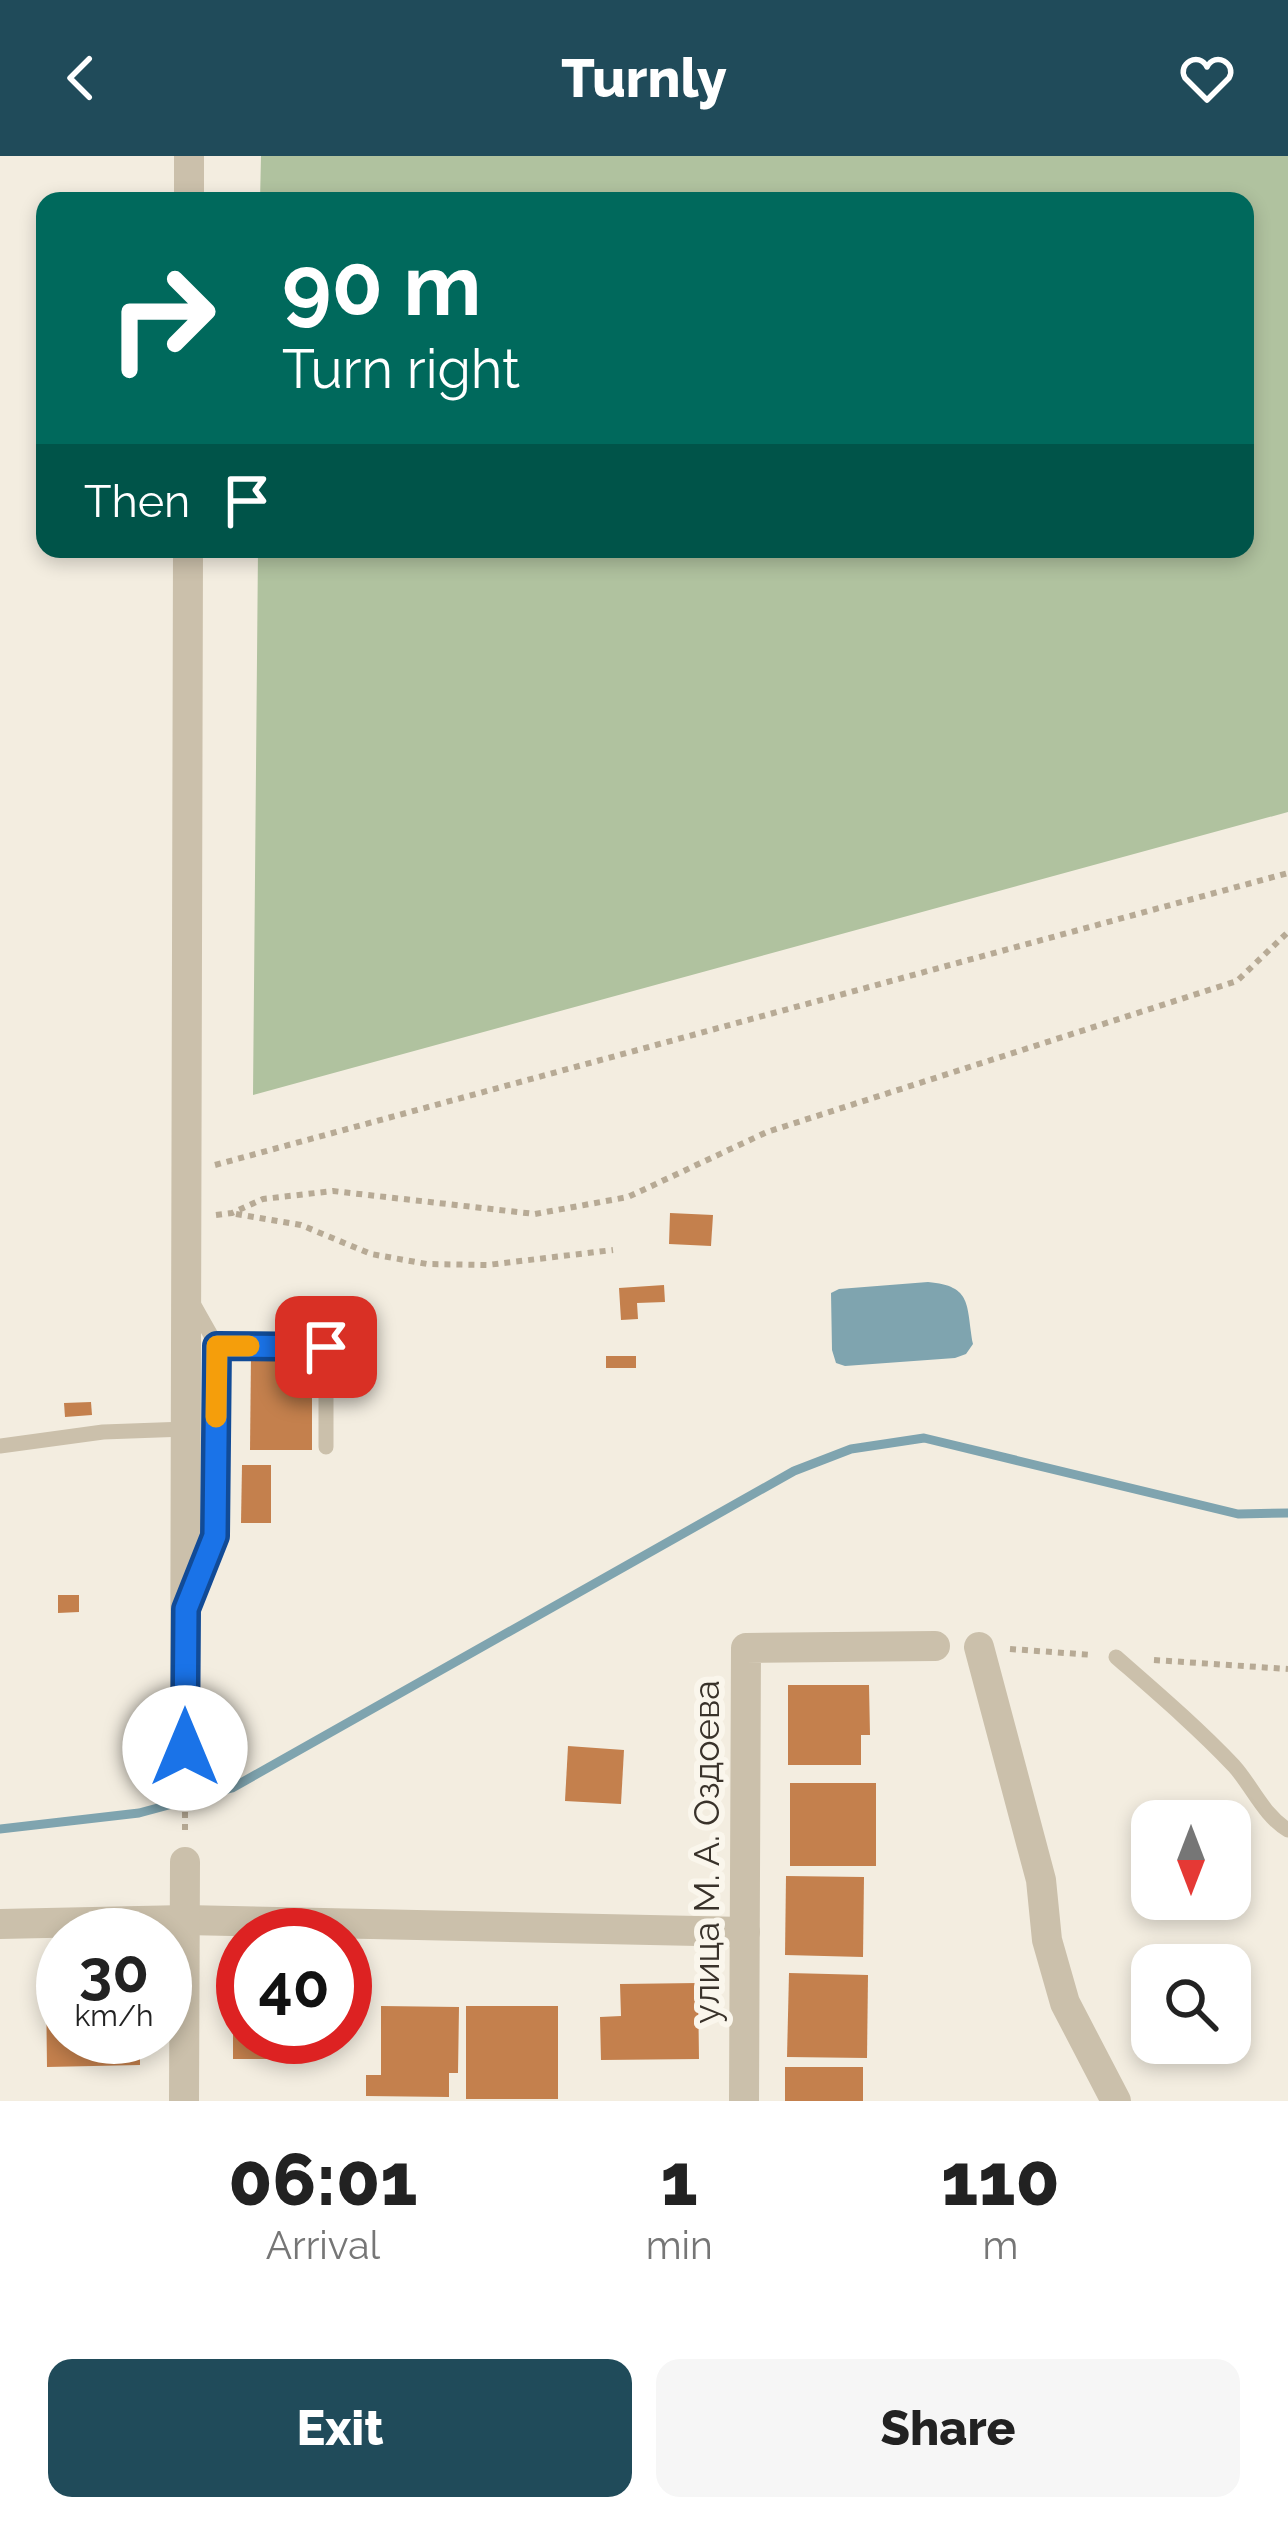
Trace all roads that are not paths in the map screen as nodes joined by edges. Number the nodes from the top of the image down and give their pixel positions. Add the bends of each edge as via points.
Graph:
1 (189, 156) edge
2 (189, 192) edge
3 (188, 558) edge
4 (187, 1292) junction
5 (217, 1346) junction
6 (186, 1429) junction
7 (0, 1446) edge
8 (326, 1447) dead end
9 (186, 1609) junction
10 (935, 1646) dead end
11 (979, 1647) dead end
12 (1116, 1657) dead end
13 (185, 1748) road end
14 (1288, 1830) edge
15 (185, 1862) road end
16 (185, 1908) edge
17 (192, 1920) edge
18 (36, 1923) edge
19 (0, 1924) edge
20 (745, 1932) junction
21 (184, 2064) edge
22 (184, 2101) edge
23 (744, 2101) edge
24 (1116, 2101) edge

1 - 2 street
3 - 4 street
4 - 5 lane
4 - 6 street
5 - 8 lane via 326,1347
5 - 9 lane via 215,1536
6 - 7 lane
6 - 9 street
9 - 13 street
10 - 20 street, улица М. А. Оздоева via 746,1648
11 - 24 street via 1065,2003
12 - 14 lane via 1237,1769
15 - 16 street
17 - 20 street
18 - 19 street
20 - 23 street, улица М. А. Оздоева
21 - 22 street

